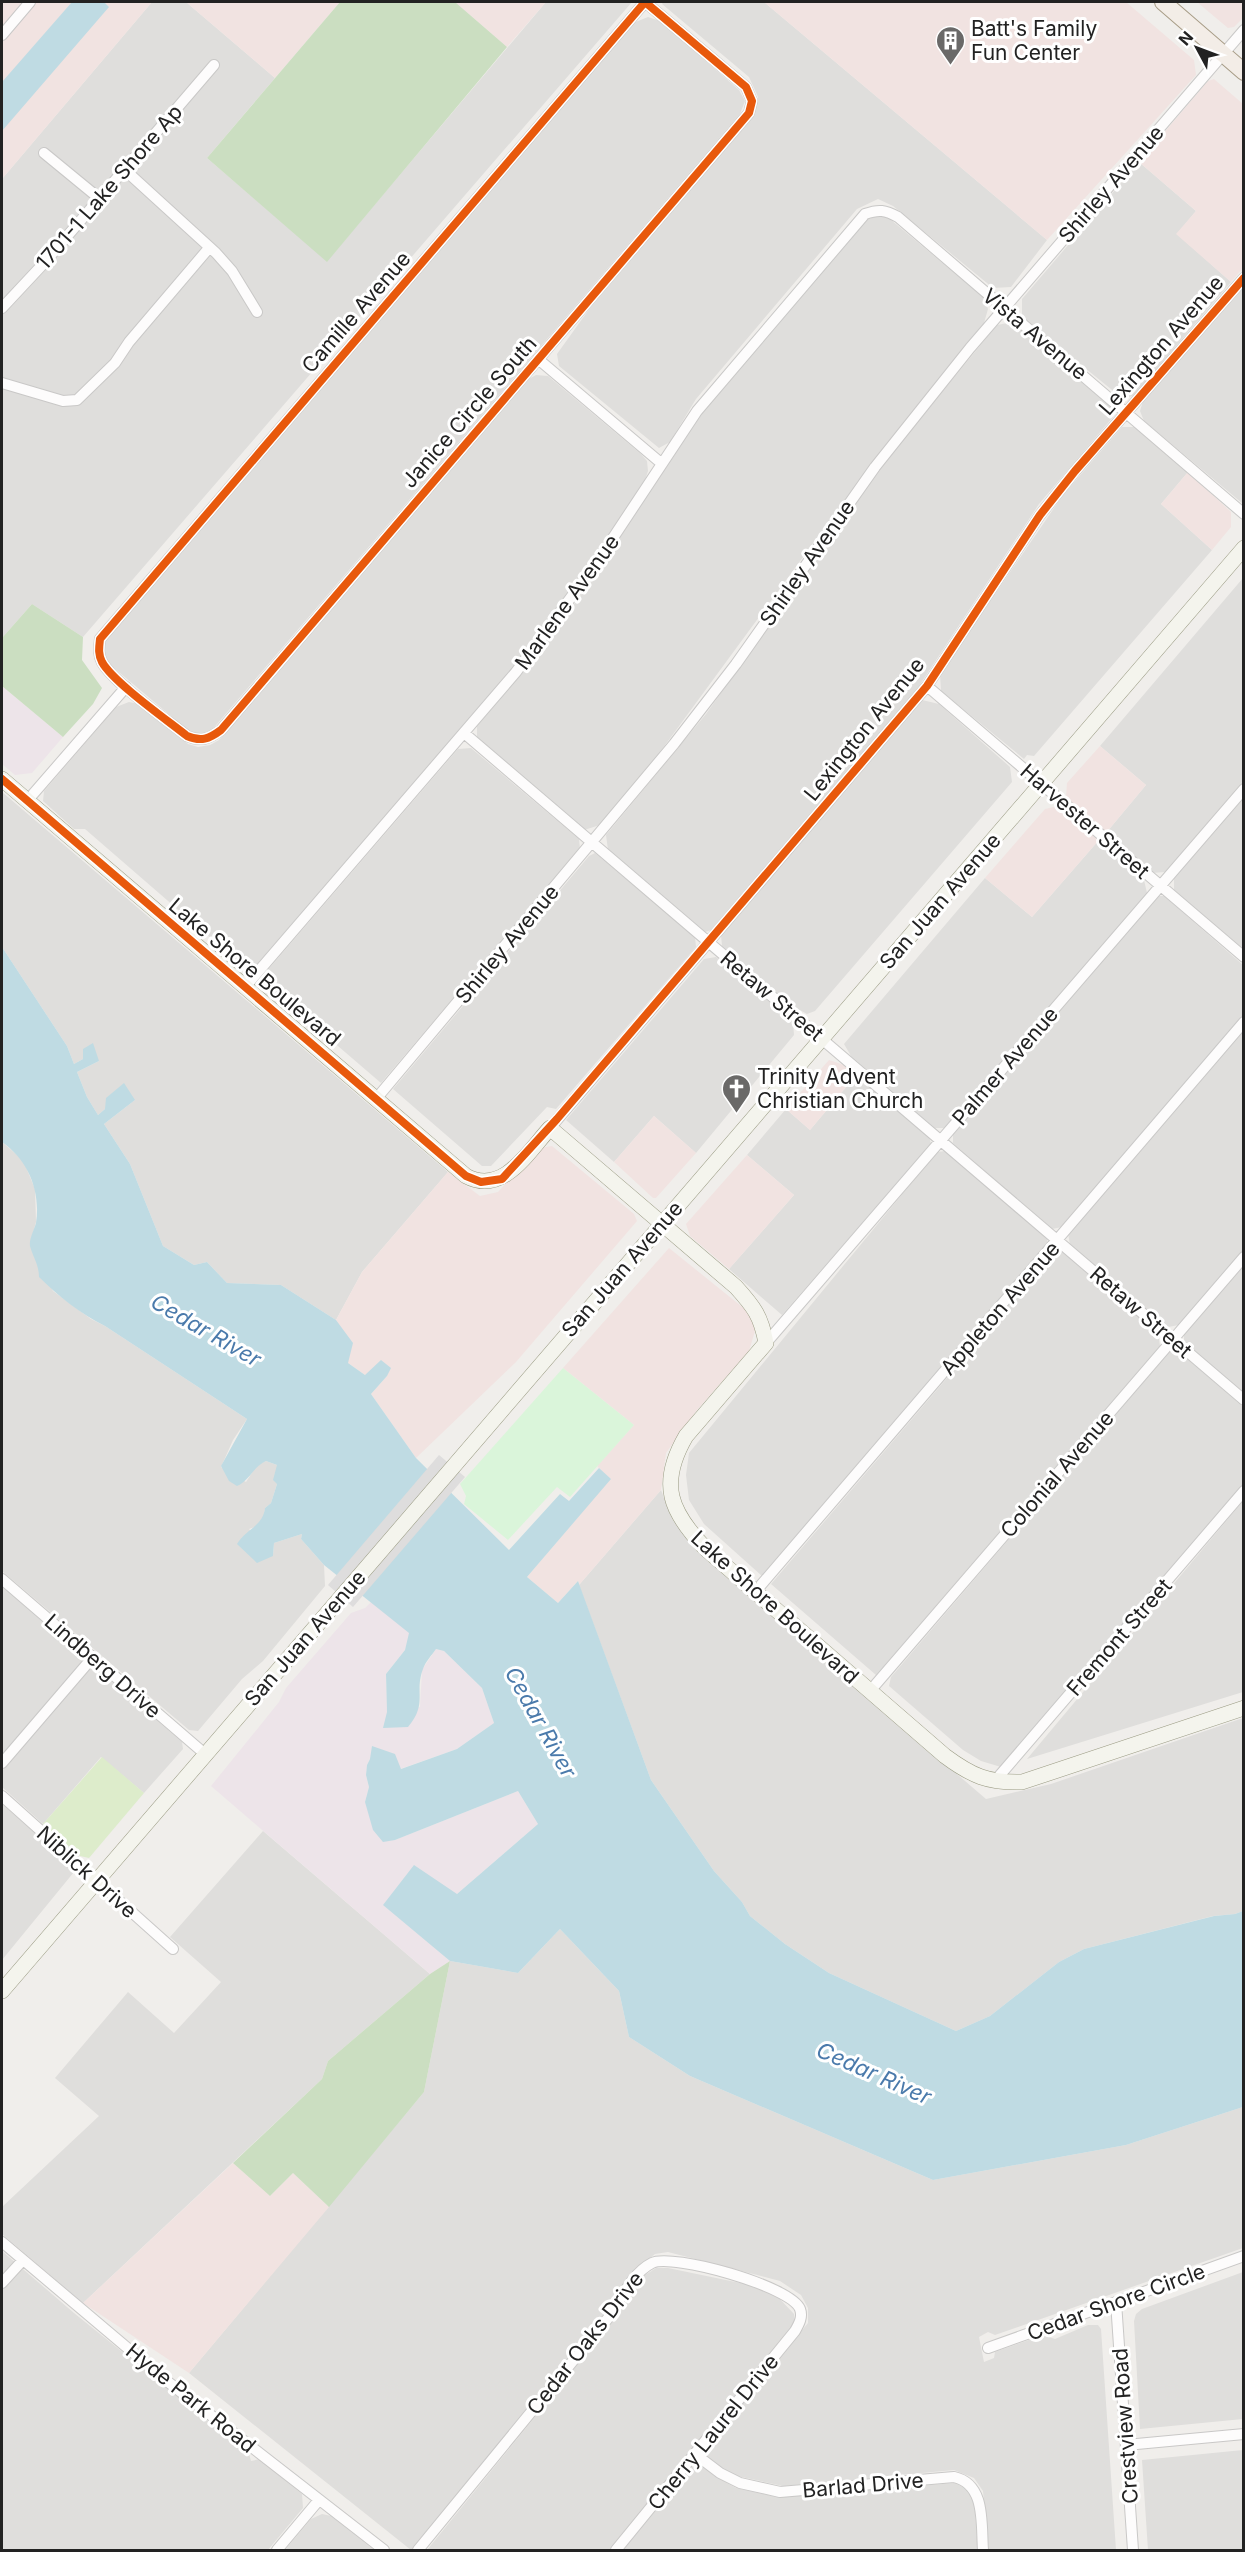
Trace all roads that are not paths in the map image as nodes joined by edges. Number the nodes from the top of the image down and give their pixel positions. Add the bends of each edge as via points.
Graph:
1 (30, 2) edge
2 (645, 2) edge
3 (1163, 2) edge
4 (1244, 30) edge
5 (2, 35) edge
6 (1223, 54) junction
7 (214, 65) dead end
8 (1244, 72) edge
9 (44, 153) dead end
10 (125, 170) junction
11 (100, 199) junction
12 (876, 210) joint
13 (209, 248) junction
14 (1244, 278) edge
15 (2, 308) edge
16 (1004, 308) junction
17 (258, 312) dead end
18 (538, 359) junction
19 (2, 383) edge
20 (1126, 412) junction
21 (661, 463) junction
22 (1244, 514) edge
23 (1244, 548) edge
24 (927, 686) junction
25 (126, 687) junction
26 (464, 734) junction
27 (2, 779) edge
28 (1041, 783) junction
29 (1244, 789) edge
30 (27, 801) junction
31 (592, 843) junction
32 (1160, 886) junction
33 (708, 941) junction
34 (1244, 957) edge
35 (245, 987) junction
36 (1244, 1022) edge
37 (821, 1038) junction
38 (376, 1099) junction
39 (550, 1128) junction
40 (941, 1140) junction
41 (489, 1182) joint
42 (662, 1224) junction
43 (1058, 1240) junction
44 (1244, 1257) edge
45 (1173, 1339) junction
46 (766, 1343) junction
47 (1244, 1400) edge
48 (1244, 1491) edge
49 (2, 1579) edge
50 (755, 1592) junction
51 (93, 1657) junction
52 (870, 1691) junction
53 (1244, 1708) edge
54 (205, 1754) junction
55 (2, 1763) edge
56 (994, 1782) junction
57 (2, 1796) edge
58 (96, 1881) junction
59 (173, 1949) dead end
60 (2, 1991) edge
61 (2, 2242) edge
62 (1244, 2256) edge
63 (23, 2260) junction
64 (2, 2283) edge
65 (1116, 2302) junction
66 (801, 2310) joint
67 (988, 2348) dead end
68 (1244, 2434) edge
69 (1126, 2445) junction
70 (695, 2454) junction
71 (319, 2500) junction
72 (277, 2550) edge
73 (384, 2550) edge
74 (418, 2550) edge
75 (616, 2550) edge
76 (983, 2550) edge
77 (1133, 2550) edge

1 - 5 street
2 - 18 street, Janice Circle South via 746,87 752,101 749,113
2 - 25 street, Camille Avenue via 105,632 99,648 103,665
3 - 6 main road
4 - 6 street, Shirley Avenue
6 - 8 main road
6 - 16 street, Shirley Avenue
7 - 10 street, 1701-1 Lake Shore Ap
9 - 11 street
10 - 11 street, 1701-1 Lake Shore Ap
10 - 13 street
11 - 15 street, 1701-1 Lake Shore Ap
12 - 16 street, Vista Avenue via 898,217
12 - 21 street, Marlene Avenue via 856,221 697,411
13 - 17 street via 232,271
13 - 19 street via 115,363 77,399 63,401
14 - 20 street, Lexington Avenue
16 - 20 street, Vista Avenue
16 - 31 street, Shirley Avenue via 875,467 681,736
18 - 21 street
18 - 25 street, Janice Circle South via 220,730 197,741
20 - 22 street, Vista Avenue
20 - 24 street, Lexington Avenue via 1040,515
21 - 26 street, Marlene Avenue via 548,632
23 - 28 street, San Juan Avenue
24 - 28 street, Harvester Street
24 - 33 street, Lexington Avenue
25 - 30 street
26 - 31 street, Retaw Street
26 - 35 street, Marlene Avenue
27 - 30 street, Lake Shore Boulevard
28 - 32 street, Harvester Street
28 - 37 street, San Juan Avenue
29 - 32 street, Palmer Avenue
30 - 35 street, Lake Shore Boulevard
31 - 33 street, Retaw Street
31 - 38 street, Shirley Avenue
32 - 34 street, Harvester Street
32 - 40 street, Palmer Avenue
33 - 37 street, Retaw Street
33 - 39 street, Lexington Avenue
35 - 38 street, Lake Shore Boulevard
36 - 43 street, Appleton Avenue
37 - 40 street, Retaw Street
37 - 42 street, San Juan Avenue
38 - 41 street, Lake Shore Boulevard via 466,1176
39 - 41 street, Lexington Avenue via 510,1172
39 - 42 street
40 - 43 street, Retaw Street
40 - 46 street, Palmer Avenue
42 - 46 street via 755,1308
42 - 54 street, San Juan Avenue
43 - 45 street, Retaw Street
43 - 50 street, Appleton Avenue
44 - 45 street, Colonial Avenue
45 - 47 street, Retaw Street
45 - 52 street, Colonial Avenue
46 - 50 street, Lake Shore Boulevard via 686,1436 675,1455 670,1486 672,1502 689,1531
48 - 56 street, Fremont Street
49 - 51 street, Lindberg Drive
50 - 52 street, Lake Shore Boulevard
51 - 54 street, Lindberg Drive
51 - 55 street
52 - 56 street, Lake Shore Boulevard via 952,1760
53 - 56 street, Lake Shore Boulevard via 1042,1777
54 - 58 street, San Juan Avenue
57 - 58 street, Niblick Drive
58 - 59 street, Niblick Drive
58 - 60 street, San Juan Avenue
61 - 63 street, Hyde Park Road
62 - 65 street, Cedar Shore Circle
63 - 64 street
63 - 71 street, Hyde Park Road via 163,2378
65 - 67 street, Cedar Shore Circle
65 - 69 street, Crestview Road
66 - 70 street, Cherry Laurel Drive via 801,2321 795,2331
66 - 74 street, Cedar Oaks Drive via 793,2299 758,2282 671,2261 653,2262 636,2276 609,2317
68 - 69 street
69 - 77 street, Crestview Road
70 - 75 street, Cherry Laurel Drive
70 - 76 street, Barlad Drive via 740,2483 780,2492 964,2479 978,2495
71 - 72 street
71 - 73 street, Hyde Park Road

